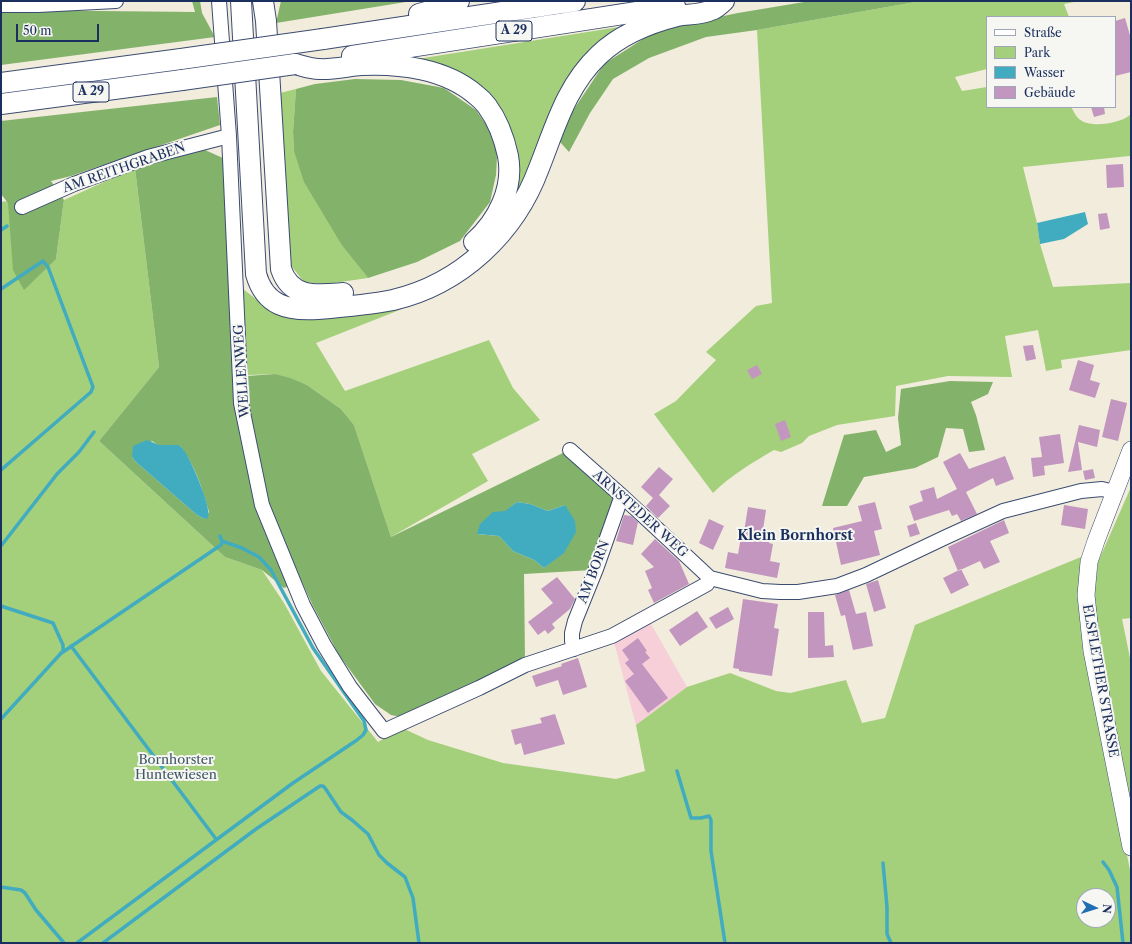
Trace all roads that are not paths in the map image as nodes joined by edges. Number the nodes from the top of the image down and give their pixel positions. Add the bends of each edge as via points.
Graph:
1 (116, 1) edge
2 (219, 1) edge
3 (263, 1) edge
4 (459, 1) edge
5 (574, 1) edge
6 (704, 1) edge
7 (724, 1) edge
8 (1, 4) edge
9 (243, 4) edge
10 (266, 20) junction
11 (330, 38) junction
12 (325, 64) junction
13 (1, 83) edge
14 (1, 104) edge
15 (229, 136) junction
16 (22, 207) dead end
17 (570, 450) dead end
18 (1131, 450) edge
19 (1114, 492) junction
20 (623, 497) junction
21 (710, 578) junction
22 (574, 649) junction
23 (1131, 847) edge

1 - 8 street
2 - 15 street, WELLENWEG
3 - 10 highway
4 - 11 highway via 419,14 354,24
5 - 11 highway, A 29
6 - 12 highway, A 29
7 - 9 highway via 712,10 655,22 614,43 599,55 579,78 565,100 531,189 519,209 486,250 468,264 417,292 392,300 353,306 293,309 272,300 258,281 255,266
9 - 10 street
10 - 12 highway via 280,261 283,275 289,283 302,292 314,295 390,287 441,266 462,253 493,222 509,182 506,143 499,124 486,104 470,89 426,70
11 - 13 highway, A 29, bridge
12 - 14 highway, A 29, bridge via 295,64
15 - 16 street, AM REITHGRABEN via 148,157 74,184
15 - 22 street, WELLENWEG via 241,403 262,505 303,605 350,687 384,731 525,665
17 - 20 street, ARNSTEDER WEG
18 - 19 main road, ELSFLETHER STRASSE
19 - 21 street via 1102,489 1081,491 1003,511 837,586 791,593 762,590
19 - 23 main road, ELSFLETHER STRASSE via 1089,562 1086,607 1092,651
20 - 21 street, ARNSTEDER WEG
20 - 22 street, AM BORN via 575,621 572,633
21 - 22 street via 707,584 612,636

